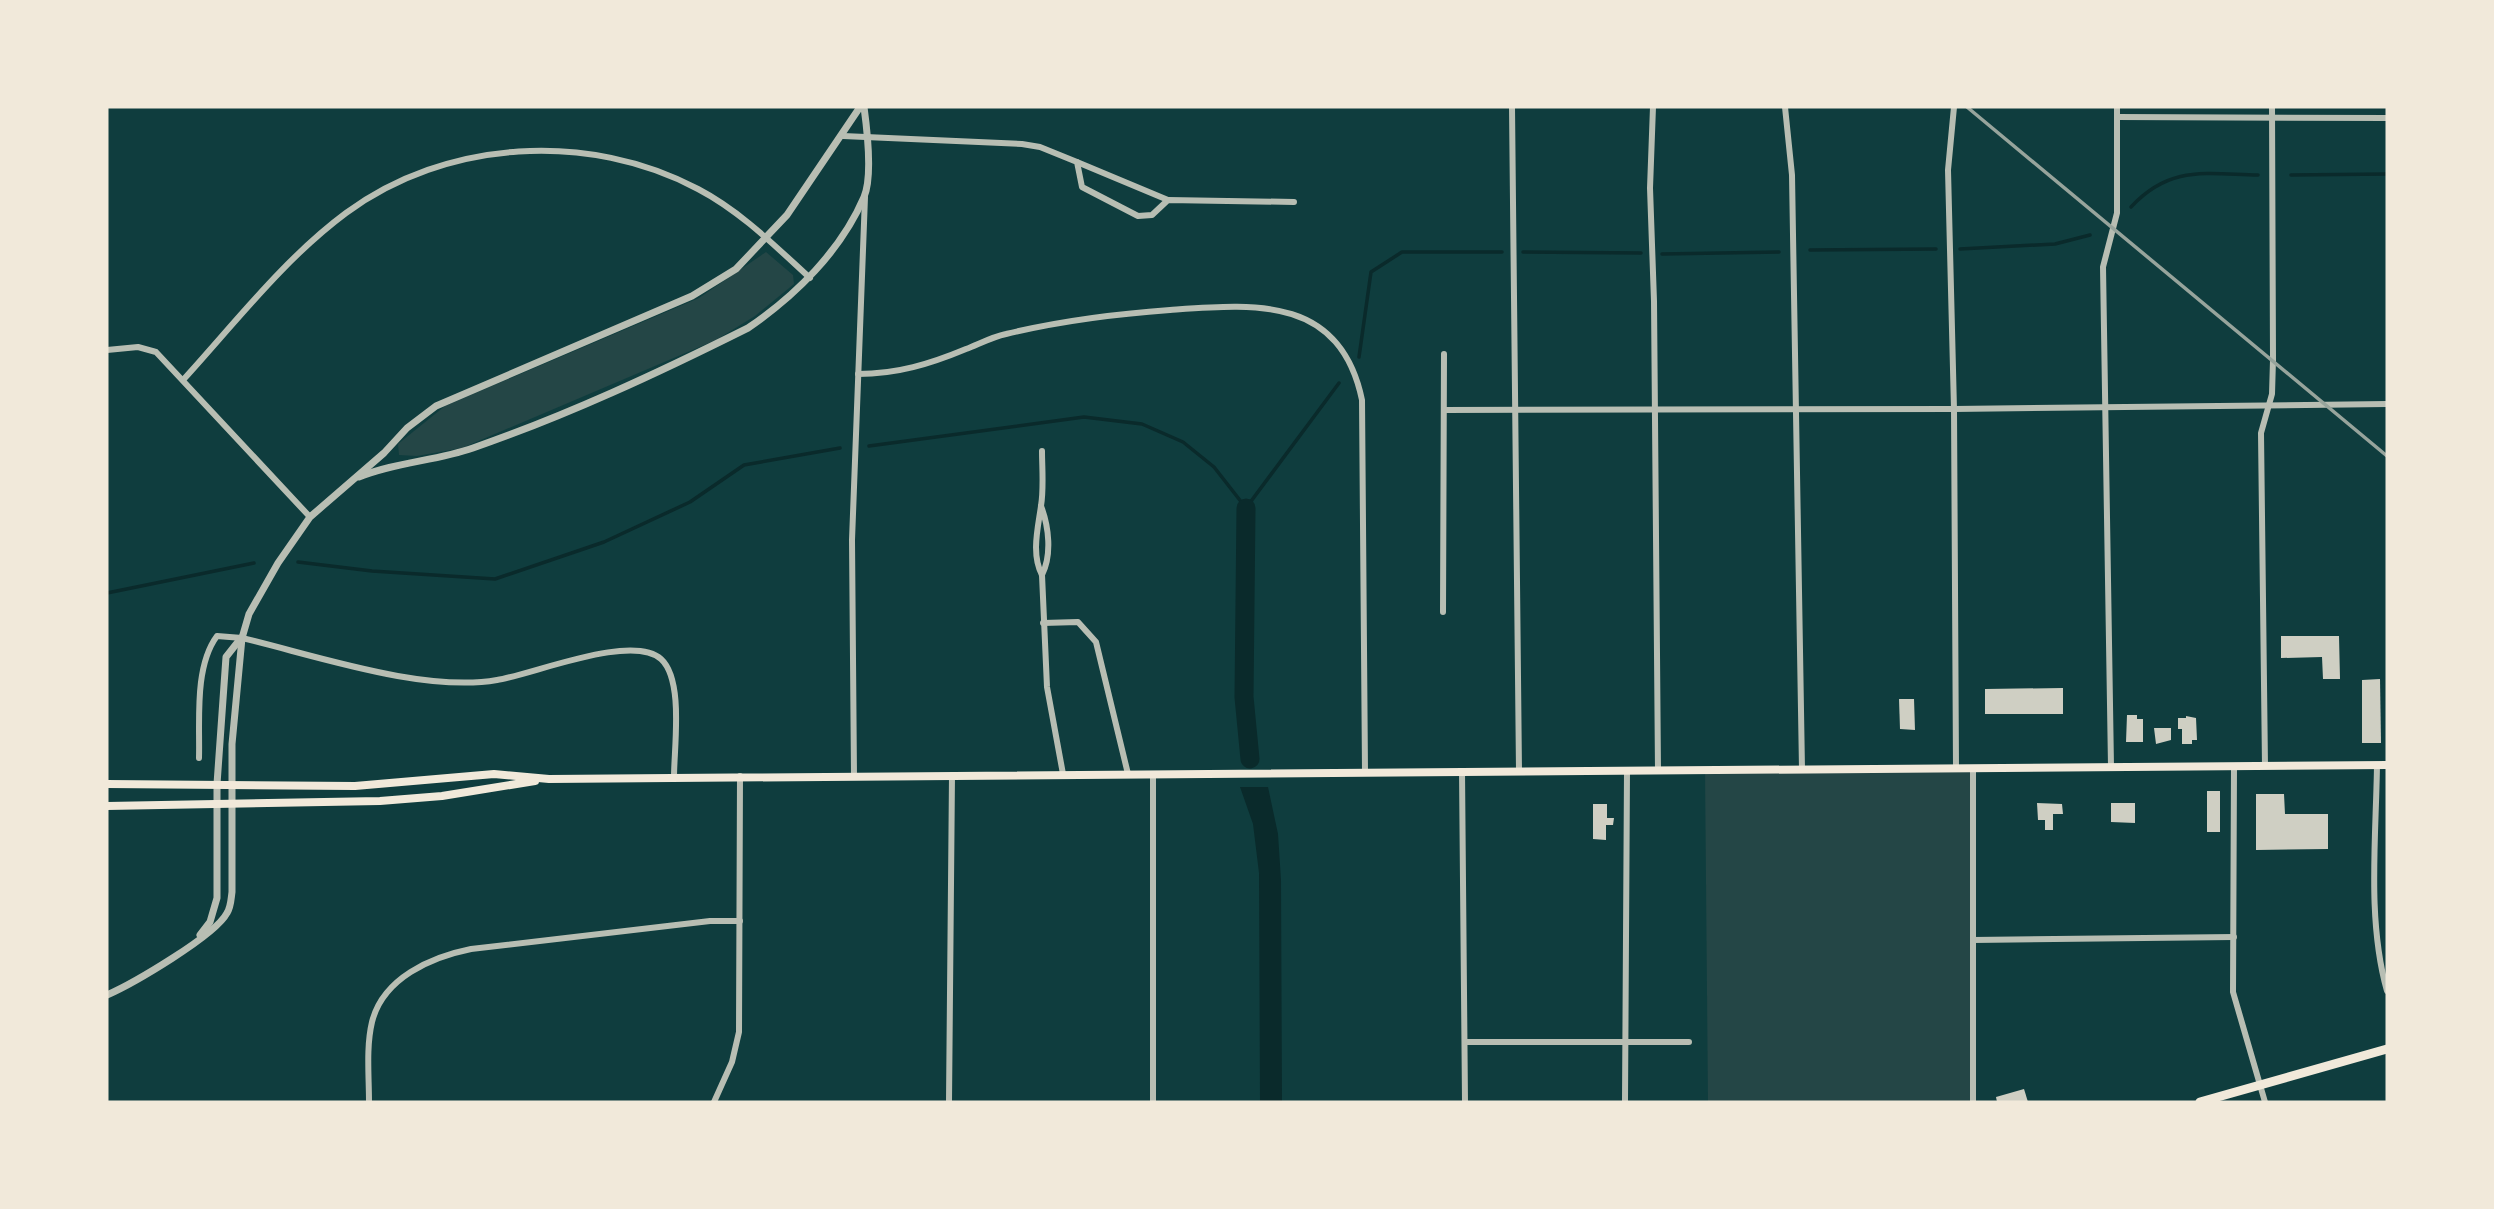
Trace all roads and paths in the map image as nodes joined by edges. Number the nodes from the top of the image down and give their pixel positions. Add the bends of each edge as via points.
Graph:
1 (862, 107) edge
2 (1512, 107) edge
3 (1653, 107) edge
4 (1784, 107) edge
5 (1954, 107) edge
6 (2117, 107) edge
7 (2272, 107) edge
8 (2117, 117) junction
9 (2272, 118) junction
10 (2387, 118) edge
11 (868, 135) junction
12 (843, 136) junction
13 (1077, 162) junction
14 (865, 195) junction
15 (1168, 200) junction
16 (1294, 202) dead end
17 (767, 239) junction
18 (810, 278) junction
19 (107, 350) edge
20 (1444, 354) dead end
21 (858, 374) junction
22 (183, 380) junction
23 (2268, 404) junction
24 (2387, 404) edge
25 (2105, 406) junction
26 (1515, 408) junction
27 (1655, 408) junction
28 (1794, 409) junction
29 (1954, 409) junction
30 (1444, 410) junction
31 (1042, 450) dead end
32 (352, 480) junction
33 (1041, 506) junction
34 (310, 517) junction
35 (1042, 575) junction
36 (1443, 612) dead end
37 (1043, 623) junction
38 (242, 638) junction
39 (199, 758) dead end
40 (2377, 765) junction
41 (2387, 765) edge
42 (2265, 766) junction
43 (2111, 767) junction
44 (2234, 767) junction
45 (1956, 768) junction
46 (1973, 768) junction
47 (1802, 769) junction
48 (1462, 771) junction
49 (1519, 771) junction
50 (1627, 771) junction
51 (1658, 771) junction
52 (1365, 772) junction
53 (1128, 774) junction
54 (1153, 774) junction
55 (952, 775) junction
56 (1063, 775) junction
57 (740, 776) junction
58 (854, 776) junction
59 (674, 777) junction
60 (549, 779) junction
61 (107, 784) edge
62 (217, 784) junction
63 (232, 785) junction
64 (231, 805) junction
65 (107, 806) edge
66 (218, 806) junction
67 (740, 921) junction
68 (2234, 937) junction
69 (197, 939) junction
70 (1973, 940) junction
71 (2387, 992) edge
72 (107, 995) edge
73 (1465, 1042) junction
74 (1625, 1042) junction
75 (1689, 1042) dead end
76 (2387, 1049) edge
77 (2259, 1083) junction
78 (369, 1102) edge
79 (714, 1102) edge
80 (949, 1102) edge
81 (1153, 1102) edge
82 (1465, 1102) edge
83 (1625, 1102) edge
84 (1973, 1102) edge
85 (2200, 1102) edge
86 (2265, 1102) edge

1 - 11 street
1 - 12 street
2 - 26 street
3 - 27 street via 1650,188
4 - 28 street via 1792,175
5 - 29 street via 1948,170
6 - 8 street
7 - 9 street
8 - 9 street
8 - 25 street via 2117,213 2103,267
9 - 10 street
9 - 23 street via 2273,360
11 - 12 street
11 - 13 street via 1040,147
11 - 14 street
12 - 17 street
13 - 15 street
13 - 15 street via 1082,187 1138,216 1152,215
14 - 18 street
14 - 21 street
15 - 16 street
17 - 18 street
17 - 22 street via 698,189 657,170 607,156 563,150 469,159 401,181 346,213 269,285
17 - 32 street via 736,268 692,296 436,406
18 - 32 street via 748,328 573,410 461,452 390,465
19 - 22 street via 147,349
20 - 30 street
21 - 52 street via 916,368 1002,334 1107,315 1244,305 1268,306 1303,318 1343,352 1362,400
21 - 58 street via 852,540
22 - 34 street
23 - 24 street
23 - 25 street
23 - 42 street via 2260,433
25 - 29 street
25 - 43 street
26 - 27 street
26 - 30 street
26 - 49 street
27 - 28 street
27 - 51 street
28 - 29 street
28 - 47 street
29 - 45 street
30 - 36 street
31 - 33 street
32 - 34 street
33 - 35 street via 1036,522 1037,566
33 - 35 street via 1048,523 1047,566
34 - 38 street via 248,614
35 - 37 street
37 - 53 street via 1078,622 1096,642
37 - 56 street via 1047,687
38 - 39 street via 217,636 207,655
38 - 59 street via 418,679 460,681 495,681 604,653 640,651 659,657 675,679
38 - 62 street via 226,657
38 - 63 street
40 - 41 main road
40 - 42 main road
40 - 71 street via 2375,904 2380,967
42 - 44 main road
43 - 44 main road
43 - 46 main road
44 - 68 street
45 - 46 main road
45 - 47 main road
46 - 70 street
47 - 51 main road
48 - 49 main road
48 - 52 main road
48 - 73 street
49 - 50 main road
50 - 51 main road
50 - 74 street
52 - 54 main road
53 - 54 main road
53 - 56 main road
54 - 81 street
55 - 56 main road
55 - 58 main road
55 - 80 street
57 - 58 main road
57 - 59 main road
57 - 67 street
59 - 60 main road
60 - 63 main road via 494,774 355,786
60 - 64 main road via 429,797
61 - 62 main road
62 - 63 main road
62 - 66 street
63 - 64 street
64 - 66 main road
64 - 69 street via 229,912
65 - 66 main road
66 - 69 street via 216,898 210,922
67 - 78 street via 535,941 446,954 423,963 394,987 375,1012
67 - 79 street via 739,1032
68 - 70 street
68 - 77 street via 2236,1010
69 - 72 street via 138,981
70 - 84 street
73 - 74 street
73 - 82 street
74 - 75 street
74 - 83 street
76 - 77 main road
77 - 85 main road
77 - 86 street

